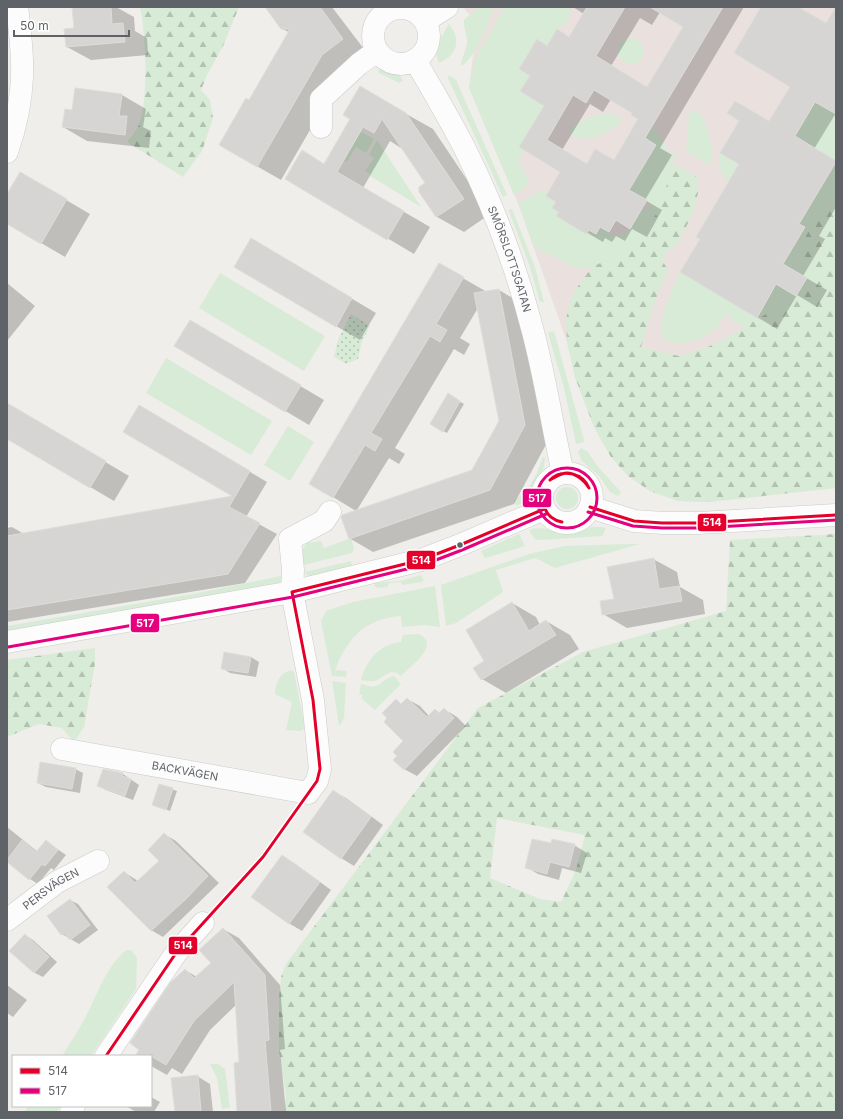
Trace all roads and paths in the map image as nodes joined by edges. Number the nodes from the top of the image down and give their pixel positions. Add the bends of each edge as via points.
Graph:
1 (17, 7) edge
2 (447, 7) edge
3 (380, 10) edge
4 (425, 21) junction
5 (377, 51) junction
6 (415, 60) junction
7 (321, 126) dead end
8 (7, 152) edge
9 (563, 473) junction
10 (590, 508) junction
11 (544, 509) junction
12 (330, 512) dead end
13 (836, 515) edge
14 (292, 592) junction
15 (7, 642) edge
16 (62, 749) dead end
17 (98, 861) dead end
18 (10, 913) edge
19 (203, 923) dead end
20 (107, 1055) edge

1 - 8 street via 22,77 19,105
2 - 4 street
3 - 4 street via 402,8 415,12
3 - 5 street via 373,32
4 - 6 street via 429,40 424,52
5 - 6 street via 394,64
5 - 7 street via 321,99
6 - 9 street, SMÖRSLOTTSGATAN via 464,146 509,253 533,330
9 - 10 street via 573,474 587,482 592,497
9 - 11 street via 551,479 543,489
10 - 11 street via 584,517 568,523 556,521
10 - 13 street via 634,521 662,523
11 - 14 street via 421,560
12 - 14 street via 324,521 290,539
14 - 15 street
14 - 16 street, BACKVÄGEN via 313,700 320,769 317,781 308,793
17 - 18 street, PERSVÄGEN via 57,882
19 - 20 street via 176,953

